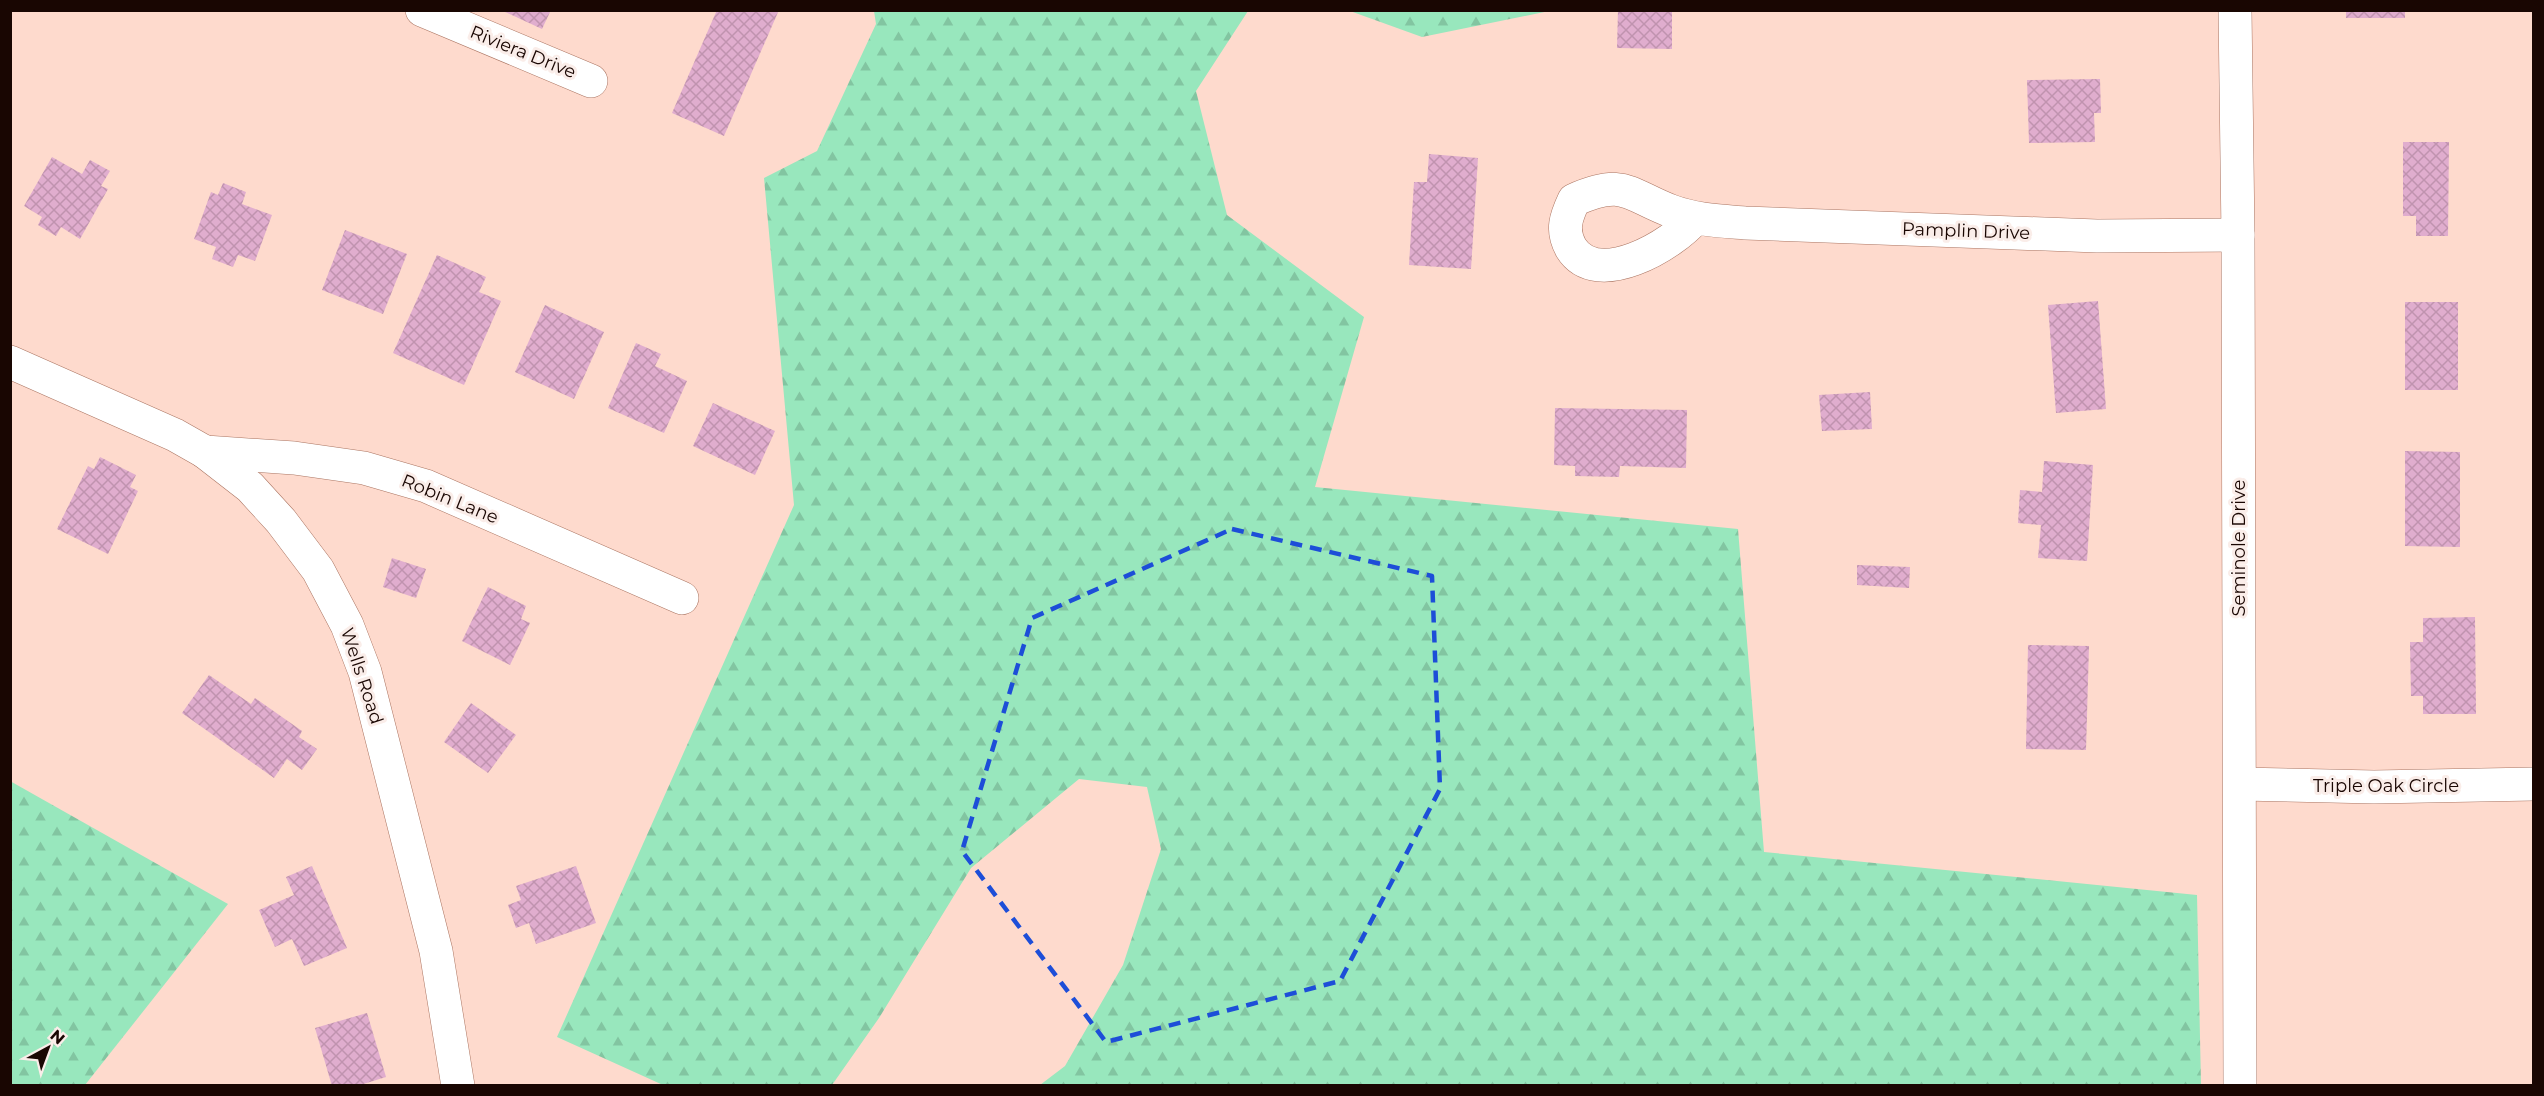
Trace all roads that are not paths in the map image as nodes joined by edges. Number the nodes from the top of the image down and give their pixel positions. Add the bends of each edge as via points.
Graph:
1 (422, 10) edge
2 (2235, 10) edge
3 (591, 81) dead end
4 (1695, 218) dead end
5 (2238, 235) junction
6 (10, 362) edge
7 (205, 452) junction
8 (682, 598) dead end
9 (2240, 784) junction
10 (2534, 784) edge
11 (458, 1086) edge
12 (2240, 1086) edge

1 - 3 street, Riviera Drive
2 - 5 street, Seminole Drive
4 - 5 street, Pamplin Drive via 2097,236
5 - 9 street, Seminole Drive
6 - 7 street, Wells Road
7 - 8 street, Robin Lane via 364,468 426,486
7 - 11 street, Wells Road via 250,487 281,521 318,570 347,626 364,672 436,951
9 - 10 street, Triple Oak Circle
9 - 12 street, Seminole Drive

